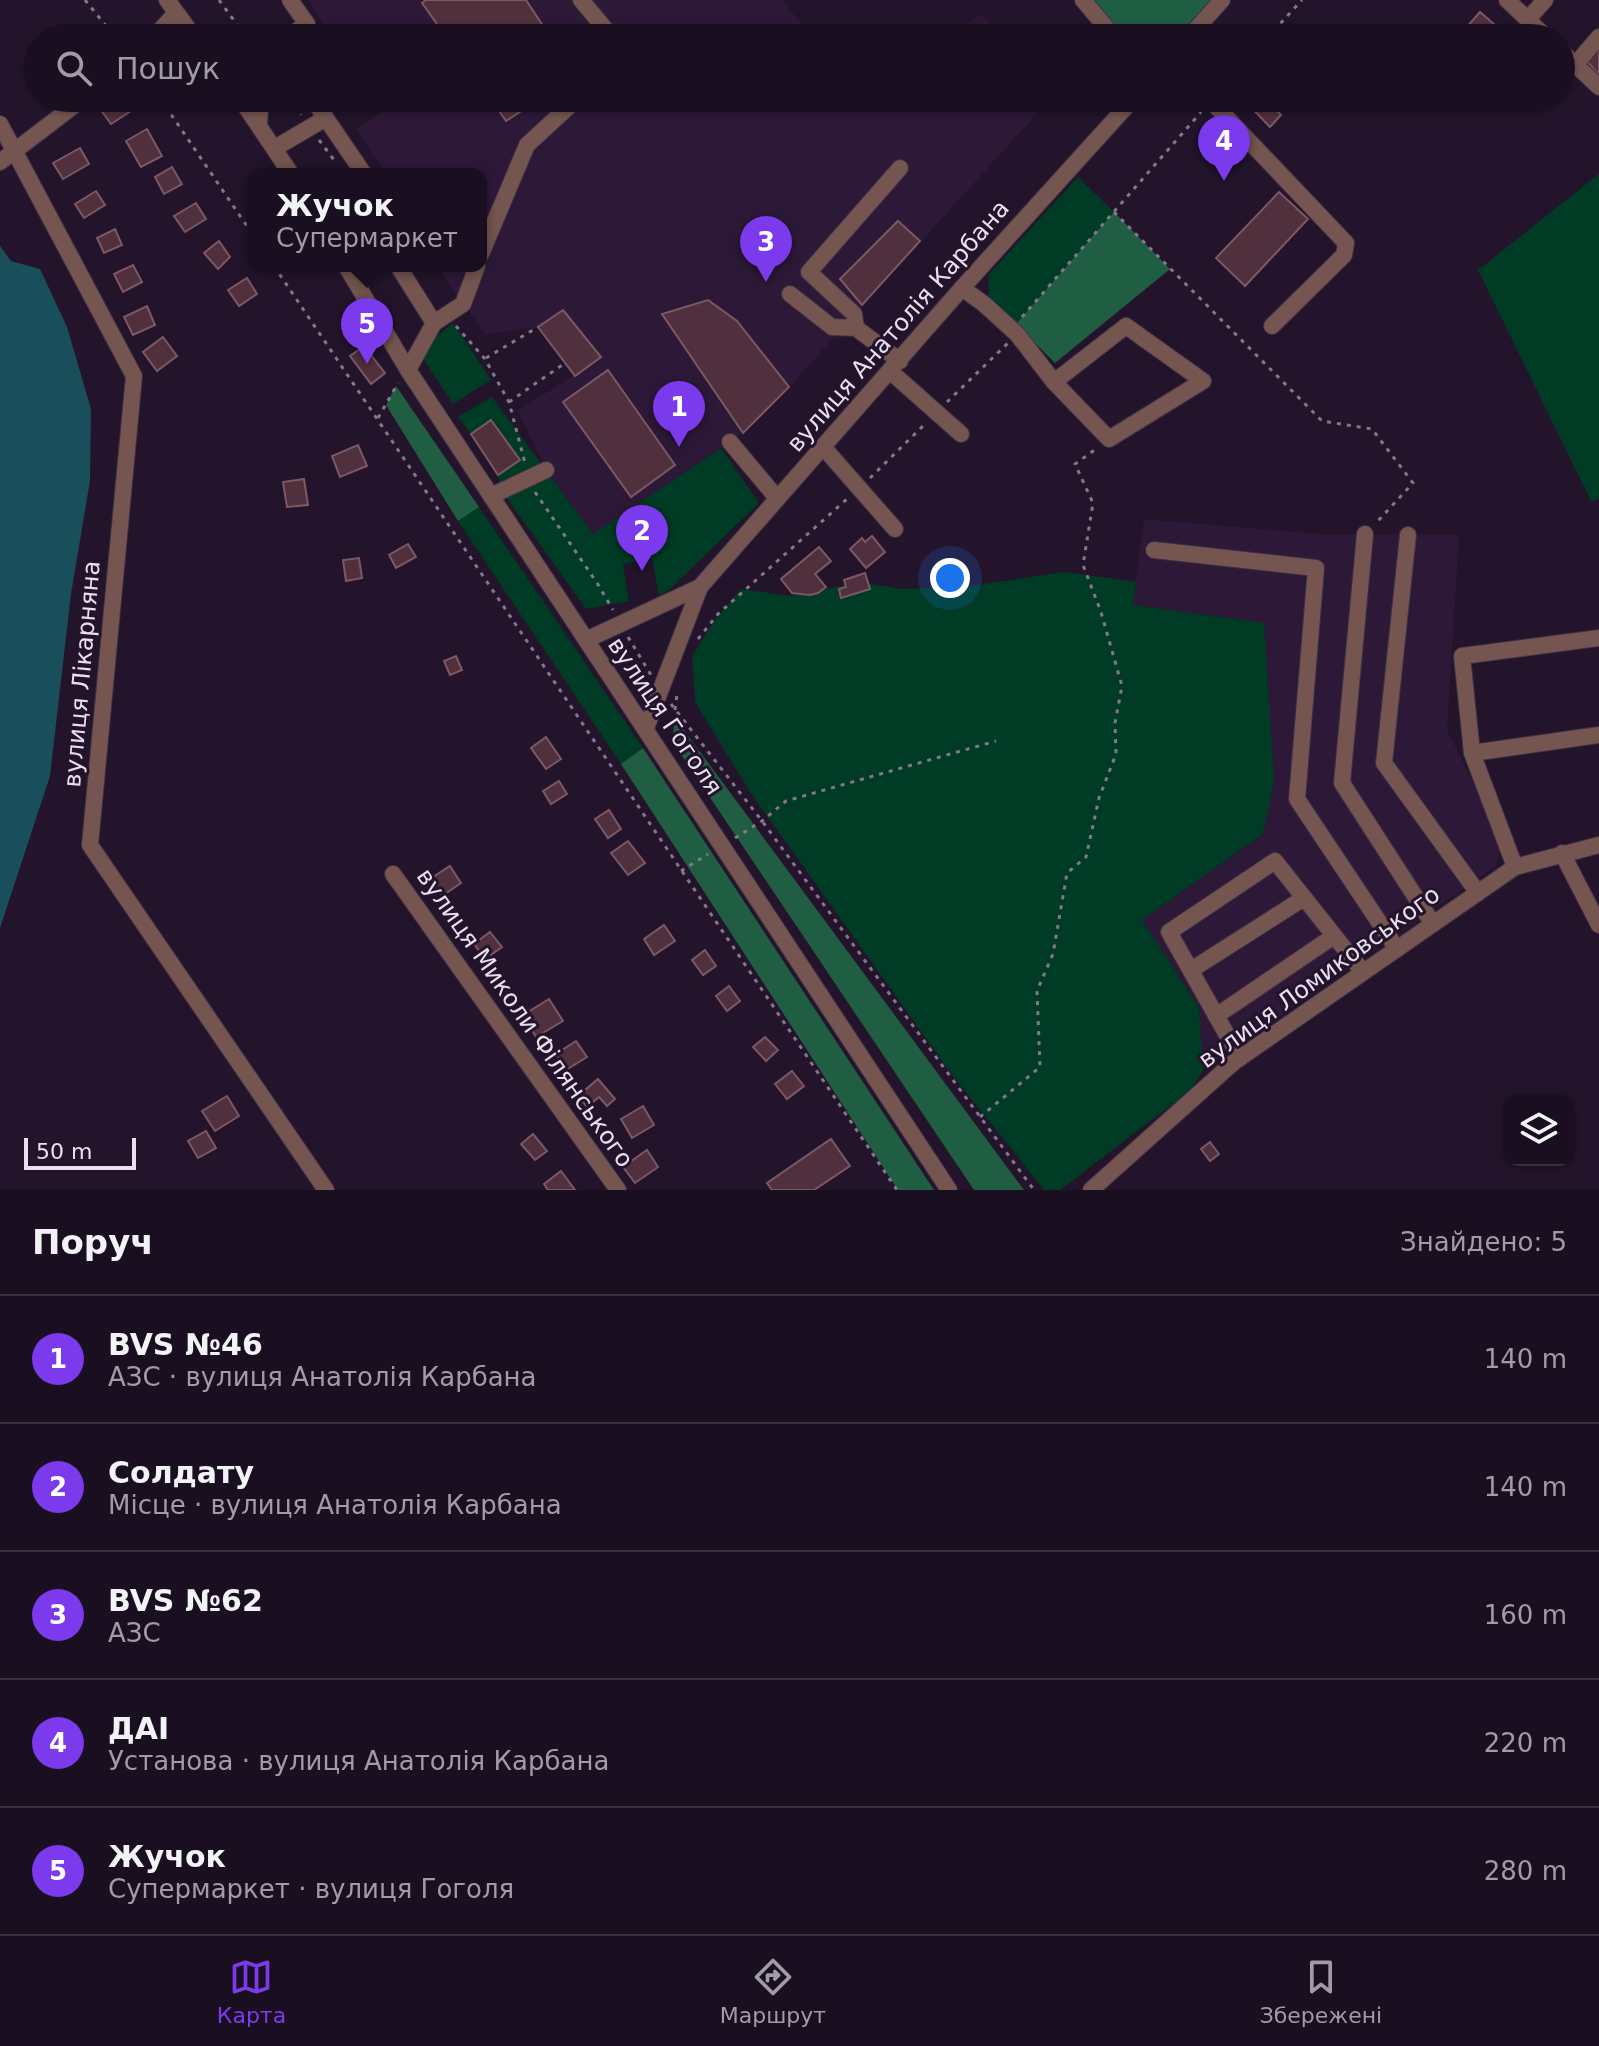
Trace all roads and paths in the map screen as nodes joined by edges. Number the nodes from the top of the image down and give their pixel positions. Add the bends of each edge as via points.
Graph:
1 (85, 0) edge
2 (219, 0) edge
3 (290, 0) edge
4 (581, 0) edge
5 (1083, 0) edge
6 (1222, 0) edge
7 (1302, 0) edge
8 (1507, 0) edge
9 (1545, 0) edge
10 (172, 6) edge
11 (1528, 19) junction
12 (105, 24) edge
13 (161, 24) edge
14 (185, 24) edge
15 (237, 24) edge
16 (307, 24) edge
17 (601, 24) edge
18 (1103, 24) edge
19 (1201, 24) edge
20 (1280, 24) edge
21 (1533, 24) edge
22 (1599, 37) edge
23 (1575, 65) joint
24 (1599, 87) edge
25 (66, 112) edge
26 (170, 112) edge
27 (250, 112) edge
28 (260, 112) edge
29 (322, 112) edge
30 (563, 112) edge
31 (1121, 112) edge
32 (1221, 112) edge
33 (326, 118) junction
34 (0, 124) edge
35 (259, 124) junction
36 (275, 148) junction
37 (15, 151) junction
38 (0, 162) edge
39 (287, 168) edge
40 (360, 168) edge
41 (900, 168) dead end
42 (1114, 212) dead end
43 (247, 226) edge
44 (487, 240) edge
45 (278, 272) edge
46 (350, 272) edge
47 (403, 272) edge
48 (475, 272) edge
49 (962, 288) junction
50 (790, 294) dead end
51 (440, 319) junction
52 (1272, 326) dead end
53 (538, 327) dead end
54 (856, 328) junction
55 (485, 359) junction
56 (565, 363) dead end
57 (895, 367) junction
58 (408, 370) junction
59 (1054, 382) junction
60 (509, 402) junction
61 (378, 418) junction
62 (961, 434) dead end
63 (1109, 439) junction
64 (730, 442) dead end
65 (824, 448) junction
66 (546, 470) dead end
67 (529, 477) junction
68 (491, 496) junction
69 (777, 498) junction
70 (895, 529) dead end
71 (1365, 534) joint
72 (1408, 535) dead end
73 (1154, 550) dead end
74 (700, 587) junction
75 (621, 624) junction
76 (1599, 638) edge
77 (586, 640) junction
78 (660, 690) junction
79 (646, 728) junction
80 (1599, 735) edge
81 (996, 741) dead end
82 (1472, 753) junction
83 (762, 821) junction
84 (1599, 845) edge
85 (722, 846) junction
86 (1562, 853) junction
87 (1515, 867) junction
88 (681, 871) junction
89 (393, 874) dead end
90 (1478, 893) junction
91 (1304, 898) junction
92 (1433, 924) junction
93 (1599, 925) edge
94 (1334, 936) junction
95 (1397, 949) junction
96 (1191, 970) junction
97 (1363, 972) junction
98 (1216, 1016) junction
99 (1240, 1058) junction
100 (980, 1117) junction
101 (326, 1190) edge
102 (618, 1190) edge
103 (897, 1190) edge
104 (949, 1190) edge
105 (1034, 1190) edge
106 (1091, 1190) edge

1 - 12 path
2 - 15 path
3 - 16 street
4 - 17 street
5 - 18 street
6 - 19 street
7 - 20 path
8 - 11 street
9 - 11 street
10 - 13 street
10 - 14 street
11 - 21 street
22 - 23 street
23 - 24 street
25 - 37 street
26 - 43 path
27 - 35 street
28 - 35 street
29 - 33 street
30 - 44 street via 527,145
31 - 49 street, вулиця Анатолія Карбана
32 - 52 street via 1346,243 1344,255
33 - 36 street
33 - 40 street
34 - 37 street, вулиця Лікарняна
35 - 36 street
36 - 39 street
37 - 38 street
37 - 101 street, вулиця Лікарняна via 134,376 90,845
41 - 54 street via 809,272 854,314
42 - 71 path via 1322,421 1372,429 1413,483
45 - 61 path
46 - 58 street, вулиця Гоголя
47 - 51 street
48 - 51 street via 463,304
49 - 57 street, вулиця Анатолія Карбана
49 - 59 street via 1017,334
50 - 54 street via 832,327
51 - 55 path
51 - 58 street
53 - 55 path
54 - 57 street
55 - 60 path
56 - 60 path
57 - 62 street
57 - 65 street, вулиця Анатолія Карбана
58 - 61 path
58 - 68 street, вулиця Гоголя
59 - 63 street
59 - 63 street via 1126,326 1203,381
60 - 67 path
61 - 88 path
63 - 100 path via 1075,464 1093,503 1083,565 1122,686 1116,754 1099,798 1086,857 1067,873 1053,954 1037,991 1040,1067
64 - 69 street
65 - 69 street, вулиця Анатолія Карбана
65 - 70 street
66 - 67 street
67 - 68 street
67 - 75 path
68 - 77 street, вулиця Гоголя
69 - 74 street, вулиця Анатолія Карбана
71 - 92 street via 1342,783
72 - 90 street via 1384,763
73 - 95 street via 1316,568 1297,799
74 - 75 street
74 - 78 street
75 - 77 street
75 - 78 path
76 - 82 street via 1462,656
77 - 79 street, вулиця Гоголя
78 - 79 street
78 - 83 path
79 - 85 street, вулиця Гоголя
80 - 82 street
81 - 83 path via 786,801
82 - 87 street
83 - 85 path
83 - 100 path
84 - 86 street, вулиця Ломиковського
85 - 88 path
85 - 104 street, вулиця Гоголя
86 - 87 street, вулиця Ломиковського
86 - 93 street
87 - 90 street, вулиця Ломиковського
88 - 103 path
89 - 102 street, вулиця Миколи Філянського
90 - 92 street, вулиця Ломиковського
91 - 94 street
91 - 96 street
91 - 96 street via 1275,861 1169,932
92 - 95 street, вулиця Ломиковського
94 - 97 street
94 - 98 street
95 - 97 street, вулиця Ломиковського
96 - 98 street
97 - 99 street, вулиця Ломиковського
98 - 99 street
99 - 106 street, вулиця Ломиковського
100 - 105 path

